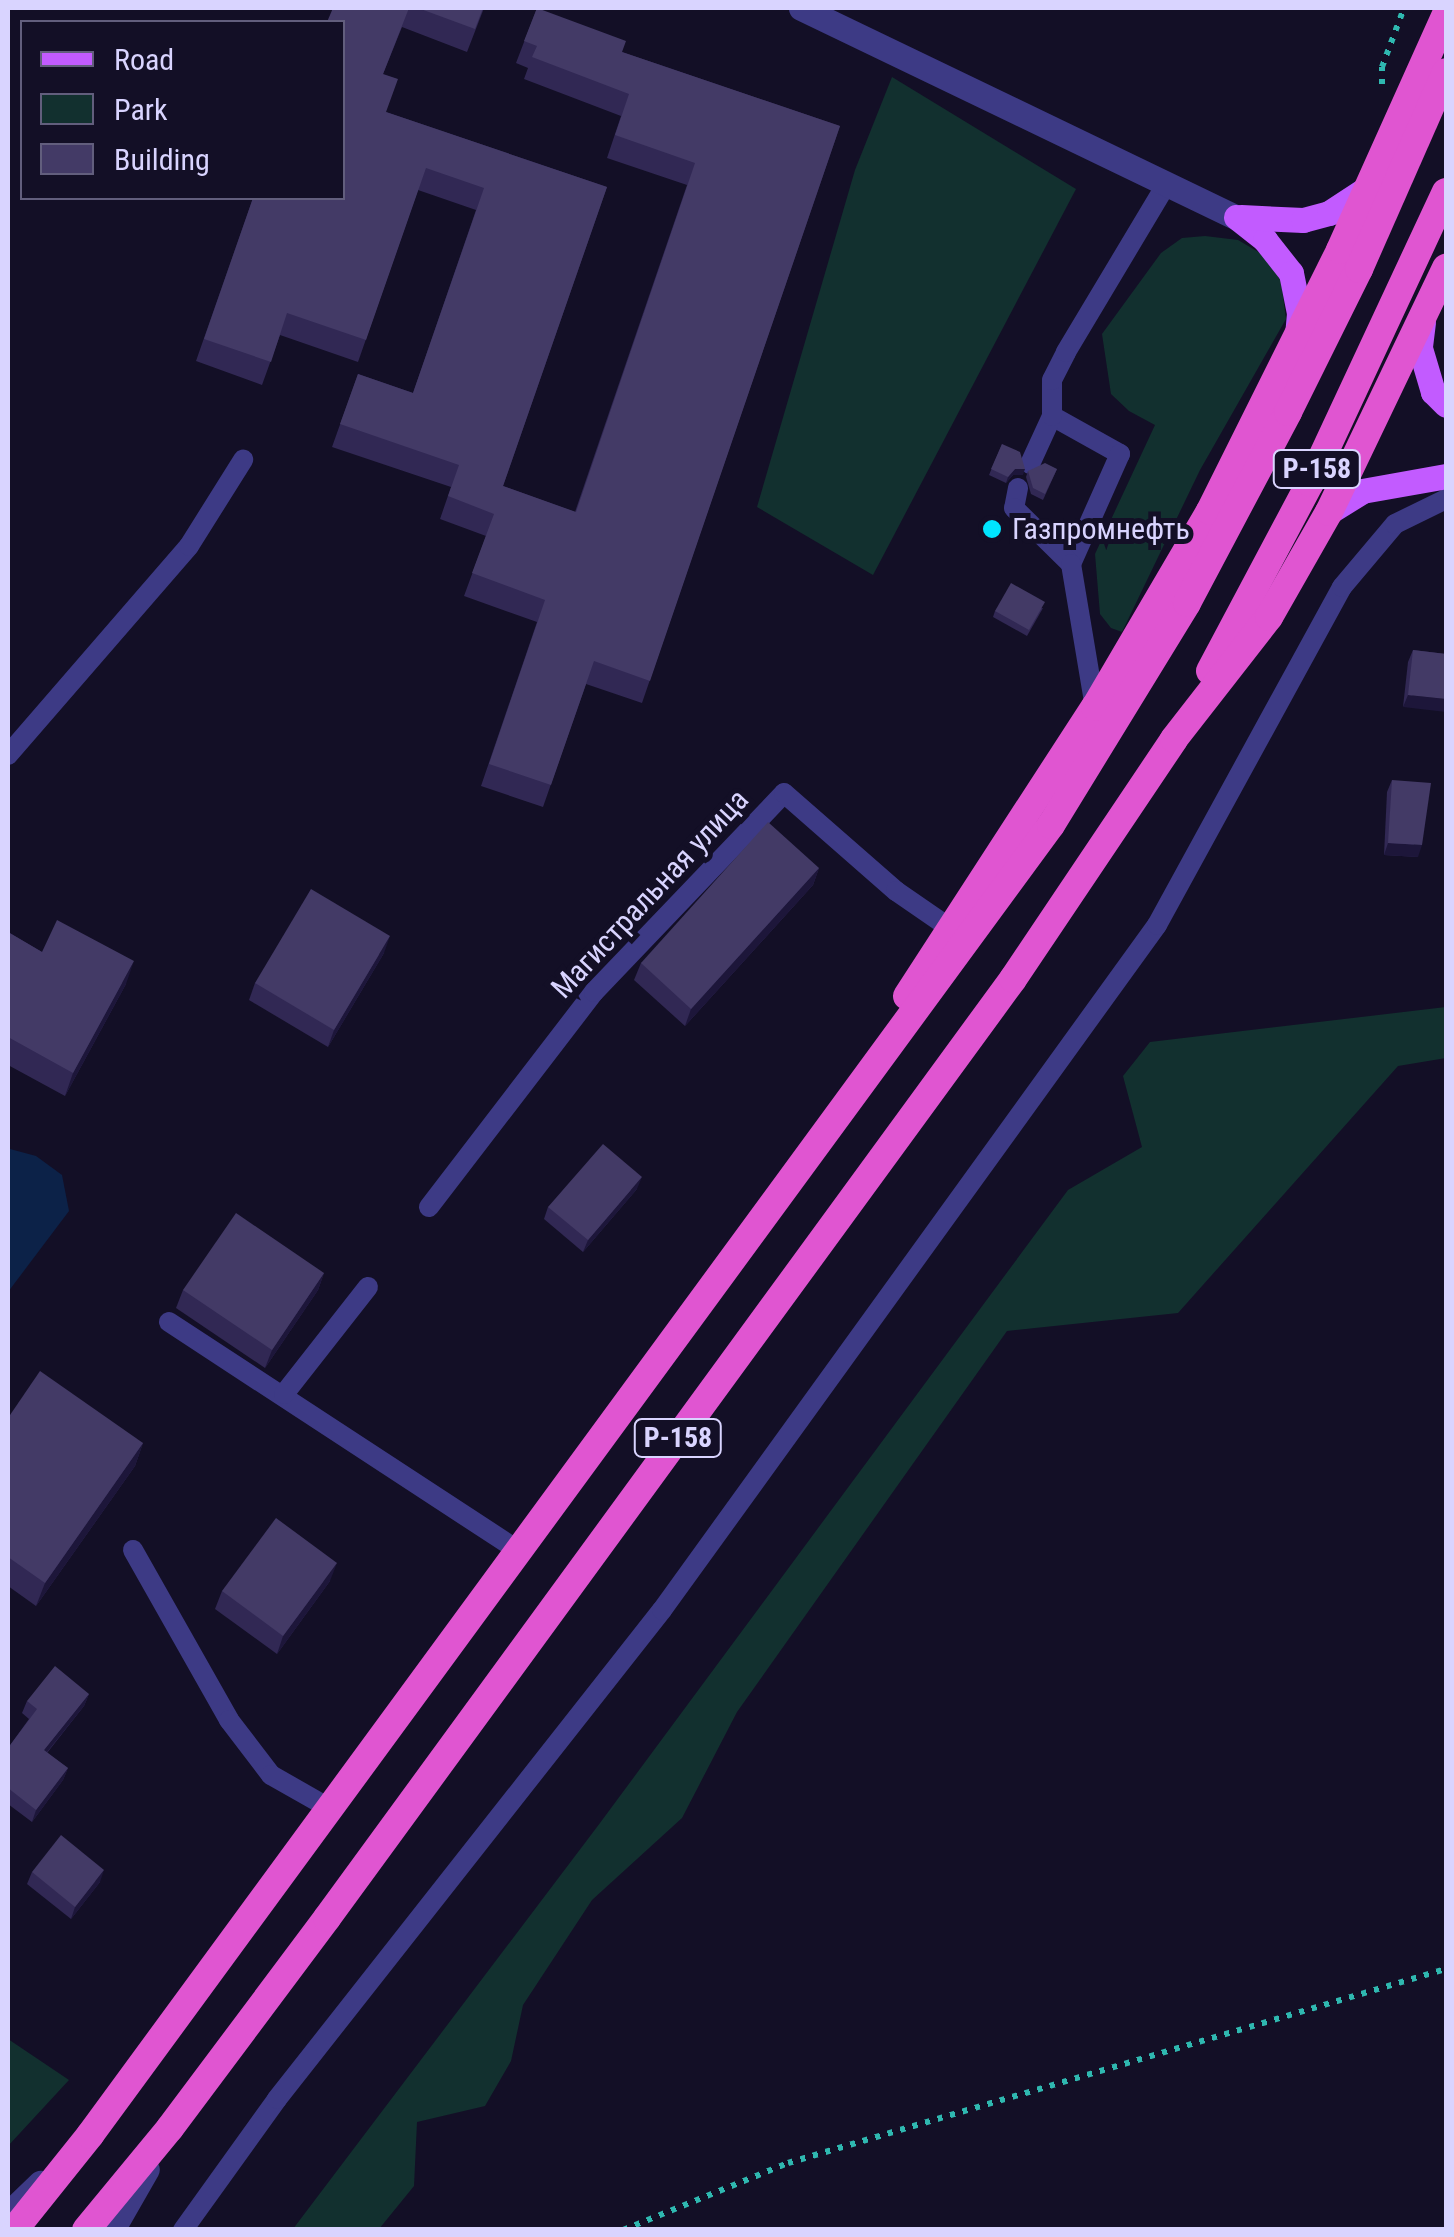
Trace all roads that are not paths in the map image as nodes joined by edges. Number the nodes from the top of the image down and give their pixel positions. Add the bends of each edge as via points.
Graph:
1 (802, 8) edge
2 (1446, 14) edge
3 (834, 15) edge
4 (1446, 72) edge
5 (1166, 185) junction
6 (1364, 190) junction
7 (1446, 192) edge
8 (1236, 216) junction
9 (1446, 268) edge
10 (1423, 322) junction
11 (1297, 336) junction
12 (1446, 406) edge
13 (1052, 416) junction
14 (243, 460) dead end
15 (1030, 464) dead end
16 (1446, 476) edge
17 (1018, 488) dead end
18 (1446, 499) edge
19 (1329, 512) junction
20 (1071, 564) junction
21 (1095, 707) junction
22 (1174, 739) junction
23 (8, 754) edge
24 (950, 929) junction
25 (836, 1119) junction
26 (430, 1207) dead end
27 (368, 1287) dead end
28 (169, 1322) dead end
29 (284, 1394) junction
30 (133, 1550) dead end
31 (519, 1551) junction
32 (329, 1808) junction
33 (170, 2128) junction
34 (90, 2135) junction
35 (8, 2214) edge
36 (14, 2230) edge
37 (86, 2230) edge
38 (112, 2230) edge
39 (183, 2230) edge

1 - 3 street
2 - 6 highway
3 - 5 street
4 - 25 highway, Р-158 via 1360,269 1132,698 1051,825
5 - 8 street
5 - 13 lane via 1052,380
6 - 8 main road via 1329,213 1303,220
6 - 11 highway
7 - 22 highway, Р-158 via 1310,482
8 - 11 main road via 1266,240 1290,273
9 - 10 highway
10 - 12 main road via 1420,348 1433,392
10 - 19 highway
11 - 21 highway via 1210,511
13 - 15 lane
13 - 20 lane via 1120,454
14 - 23 lane via 189,546
16 - 19 main road via 1362,490
17 - 20 lane via 1014,508
18 - 39 lane via 1396,524 1342,586 1157,925 1060,1063 662,1610 277,2099
19 - 22 highway via 1269,617
20 - 21 lane
21 - 24 highway
22 - 33 highway, Р-158 via 1013,979
24 - 25 highway
24 - 26 lane, Магистральная улица via 784,793 594,992
25 - 31 highway, Р-158
27 - 29 lane
28 - 29 lane
29 - 31 lane
30 - 32 lane via 229,1720 271,1775
31 - 32 highway, Р-158
32 - 34 highway, Р-158
33 - 37 highway, Р-158
33 - 38 street
34 - 35 street
34 - 36 highway, Р-158

